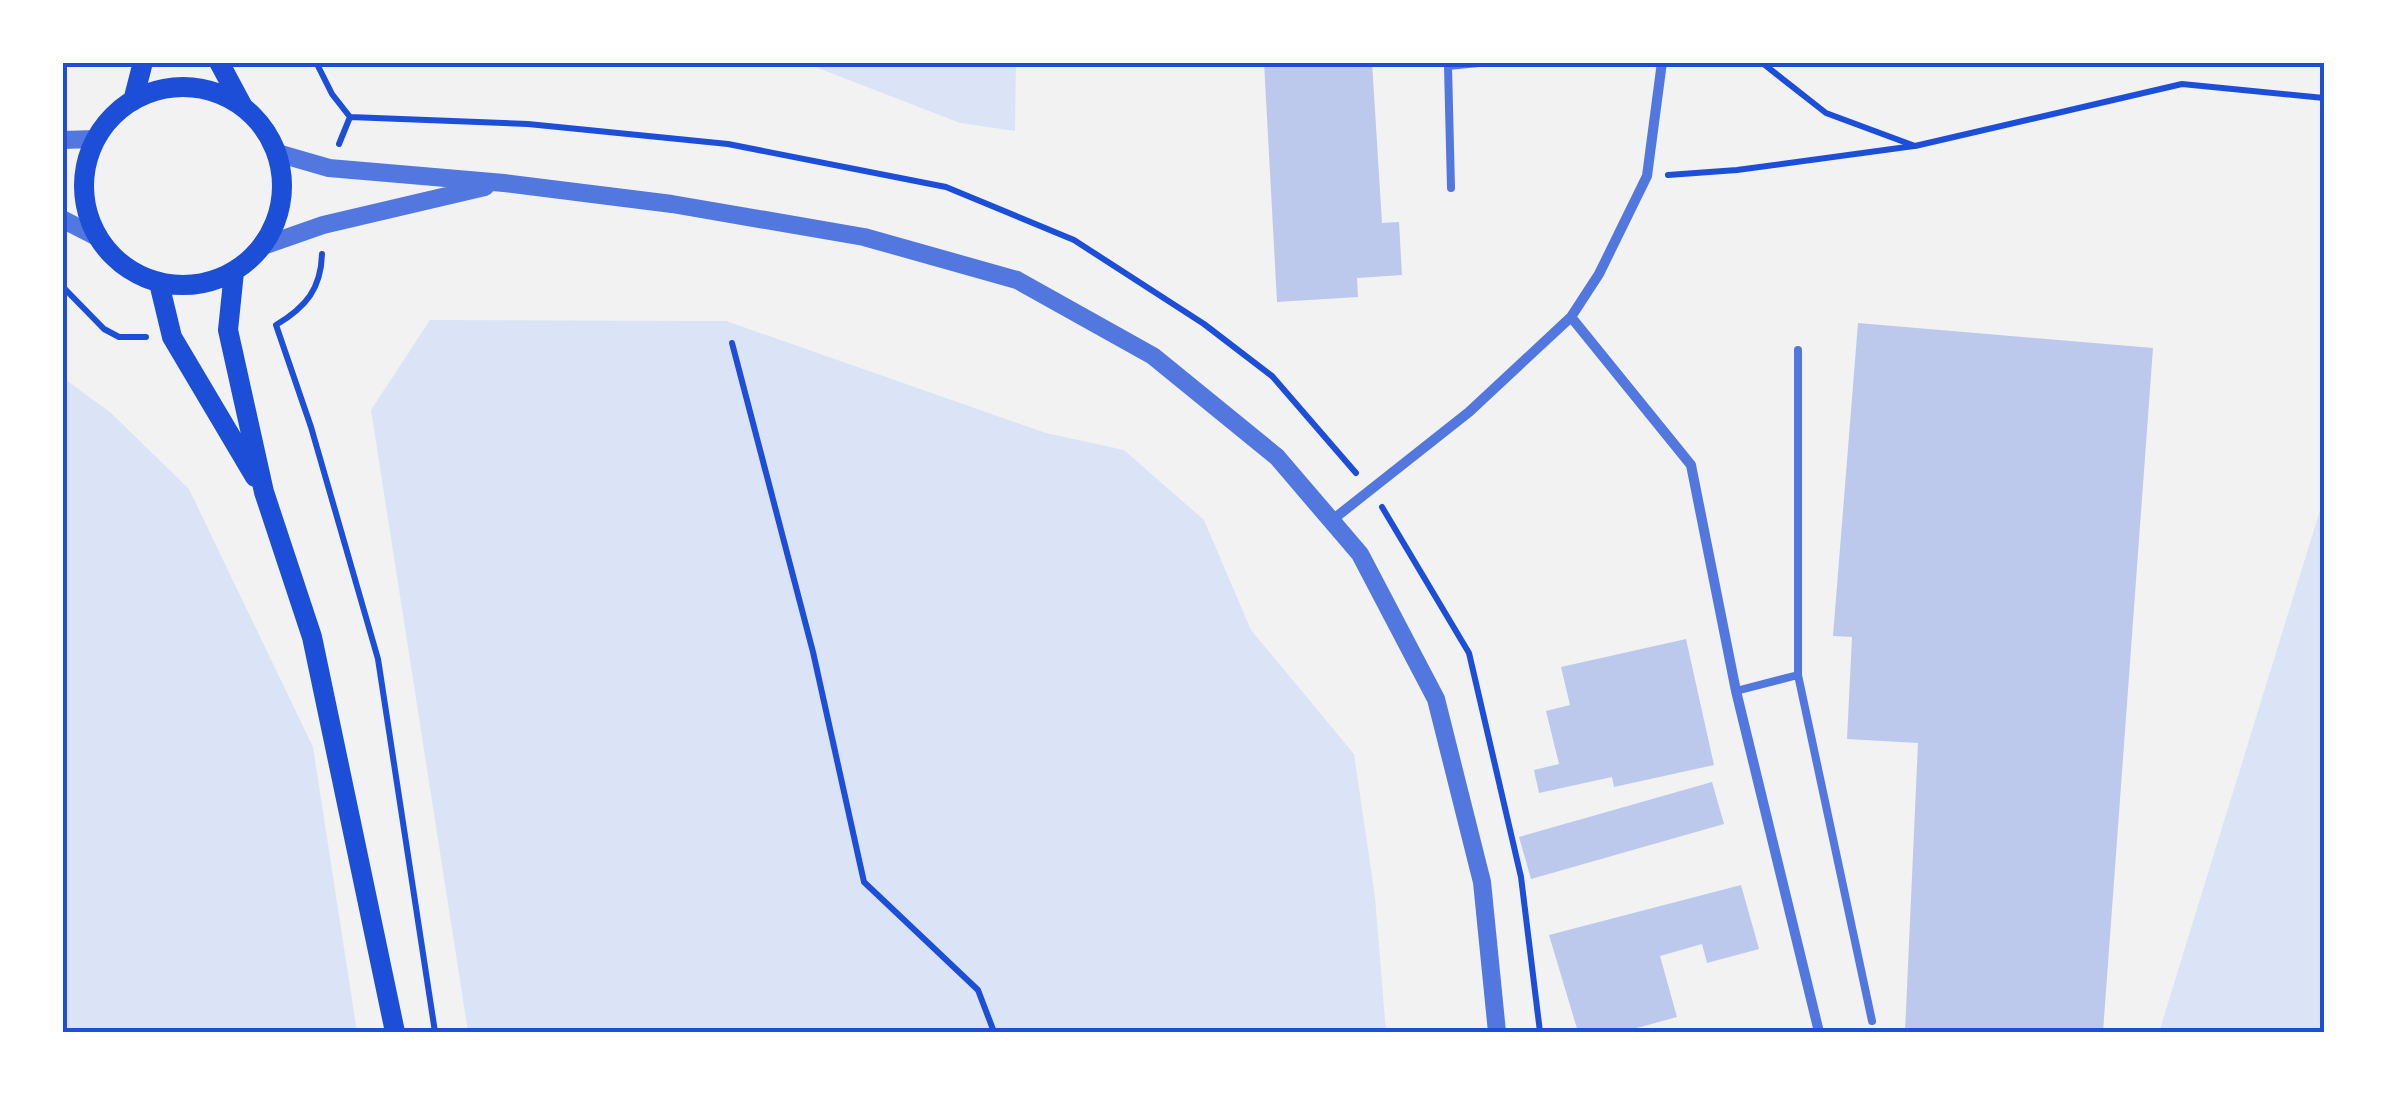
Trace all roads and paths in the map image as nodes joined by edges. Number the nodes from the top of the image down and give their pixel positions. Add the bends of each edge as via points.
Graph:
1 (143, 62) edge
2 (220, 62) edge
3 (316, 62) edge
4 (1489, 62) edge
5 (1662, 62) edge
6 (1761, 62) edge
7 (1445, 64) edge
8 (2324, 98) edge
9 (133, 101) junction
10 (243, 107) junction
11 (350, 117) junction
12 (96, 139) junction
13 (62, 140) edge
14 (1915, 146) junction
15 (277, 154) junction
16 (329, 168) junction
17 (1647, 176) junction
18 (504, 183) junction
19 (1451, 188) dead end
20 (62, 219) edge
21 (323, 224) junction
22 (97, 237) junction
23 (263, 246) junction
24 (234, 272) junction
25 (159, 283) junction
26 (1571, 317) junction
27 (732, 344) dead end
28 (1798, 350) dead end
29 (1370, 490) junction
30 (264, 492) junction
31 (1332, 521) junction
32 (1798, 675) junction
33 (1736, 691) junction
34 (1872, 1021) dead end
35 (396, 1032) edge
36 (434, 1032) edge
37 (994, 1032) edge
38 (1497, 1032) edge
39 (1540, 1032) edge
40 (1819, 1032) edge

1 - 9 main road
2 - 10 main road
3 - 11 path
4 - 7 lane
5 - 17 street
6 - 14 path via 1826,113
7 - 19 lane
8 - 14 path via 2182,84
9 - 10 main road via 188,88
9 - 12 main road
10 - 15 main road
11 - 16 path
11 - 29 path via 528,124 728,144 946,187 1074,240 1204,324 1272,376
12 - 13 street
12 - 22 main road via 84,181
14 - 17 path
15 - 16 street
15 - 23 main road via 283,192
16 - 18 street
17 - 26 street
18 - 21 street
18 - 31 street via 864,237 1017,280 1153,356 1276,456
20 - 22 street
21 - 23 street
21 - 36 path via 322,276 312,298 276,325 378,659
22 - 25 main road via 124,266
23 - 24 main road
24 - 25 main road via 197,285
24 - 30 main road via 228,330
25 - 30 main road via 172,337
26 - 29 street via 1469,412
26 - 33 street via 1691,464
27 - 37 path via 813,652 864,882 978,990
28 - 32 lane
29 - 31 street
29 - 39 path via 1469,653 1521,878
30 - 35 main road via 312,637
31 - 38 street via 1360,554 1436,699 1482,882
32 - 33 lane
32 - 34 lane
33 - 40 street

